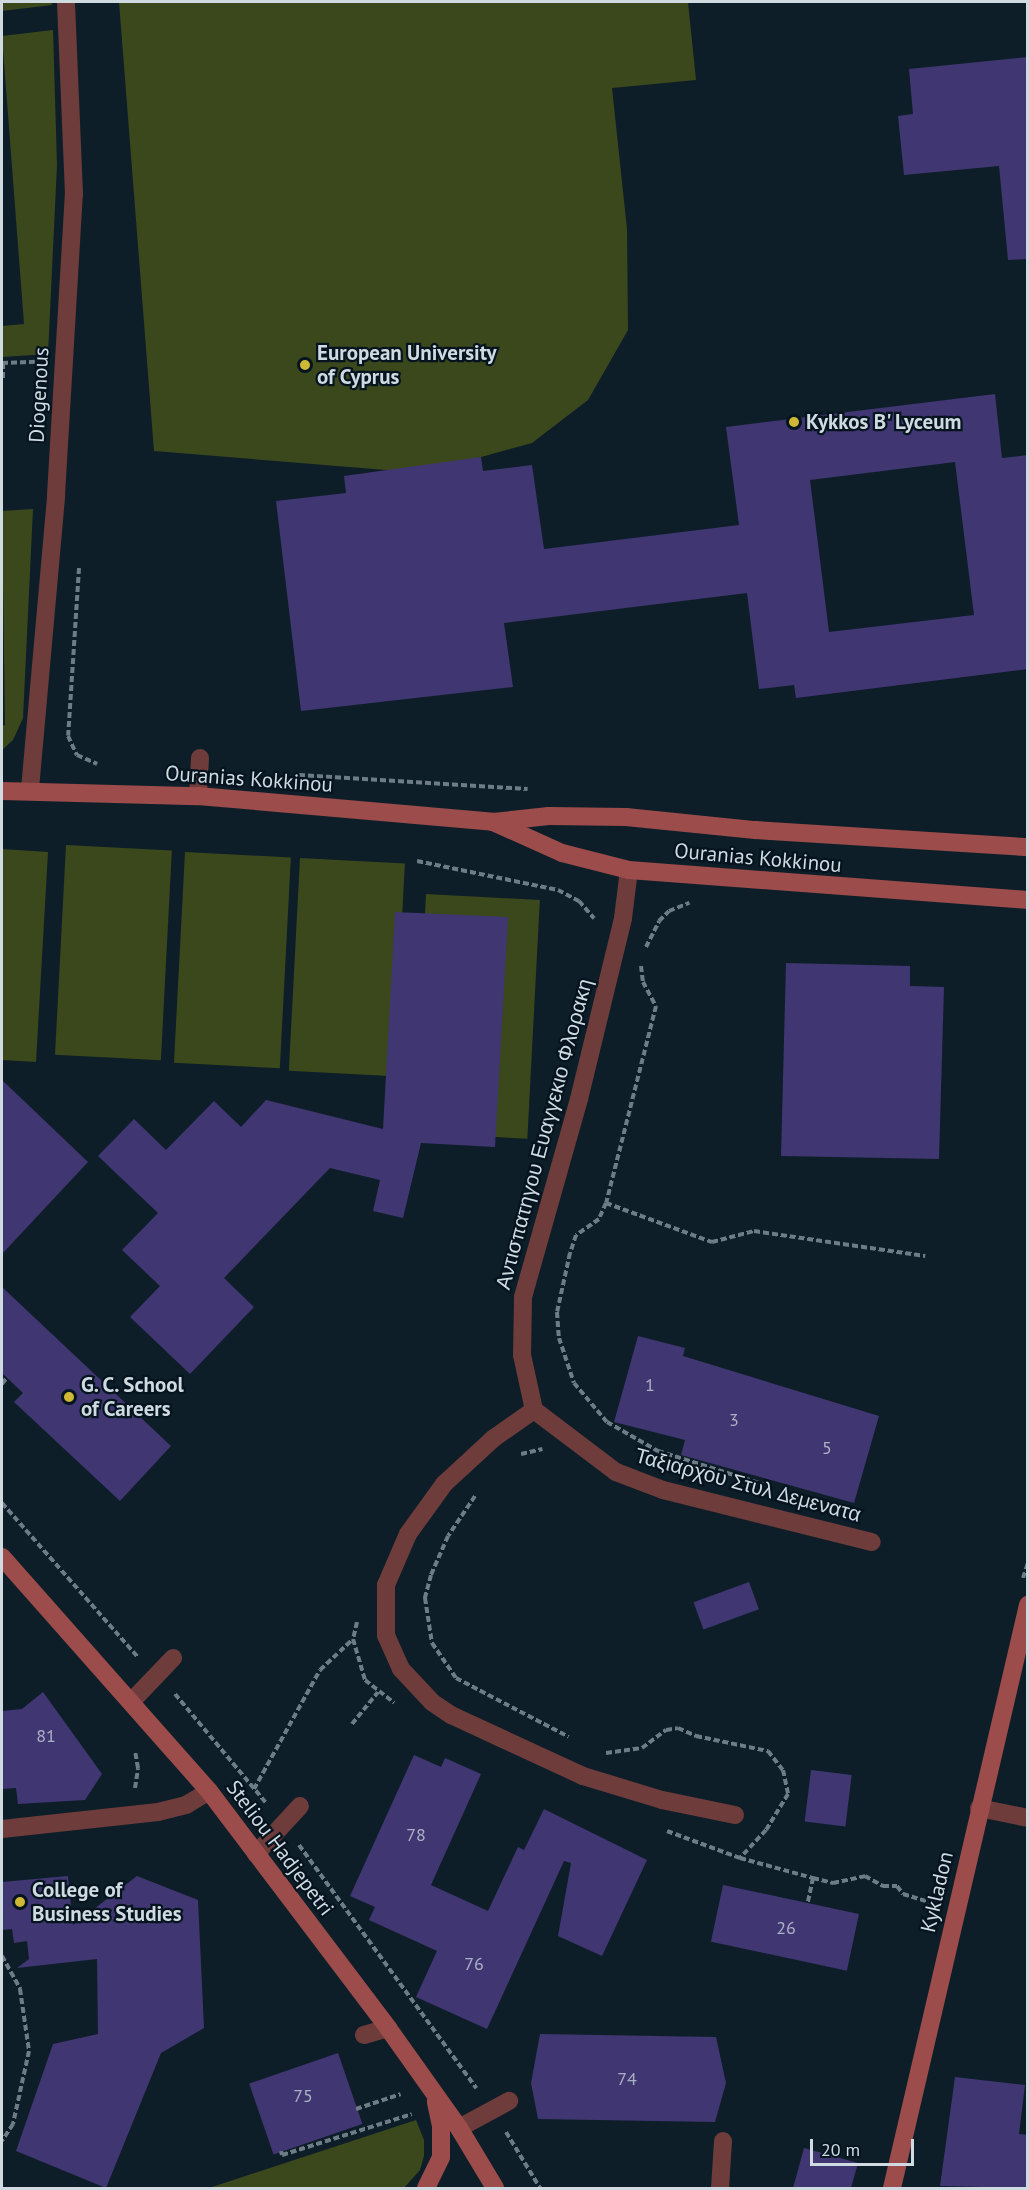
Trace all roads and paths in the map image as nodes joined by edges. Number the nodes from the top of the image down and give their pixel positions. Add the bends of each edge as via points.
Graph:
1 (66, 2) edge
2 (30, 362) dead end
3 (2, 363) edge
4 (3, 381) dead end
5 (80, 564) dead end
6 (200, 758) dead end
7 (107, 765) dead end
8 (295, 775) dead end
9 (30, 789) junction
10 (532, 789) dead end
11 (2, 791) edge
12 (198, 796) junction
13 (493, 822) junction
14 (1028, 847) edge
15 (417, 861) dead end
16 (629, 870) junction
17 (1028, 900) edge
18 (699, 901) dead end
19 (597, 926) dead end
20 (606, 1203) junction
21 (925, 1256) dead end
22 (7, 1377) dead end
23 (2, 1384) edge
24 (534, 1410) junction
25 (545, 1448) dead end
26 (513, 1460) dead end
27 (775, 1488) dead end
28 (480, 1490) dead end
29 (872, 1542) dead end
30 (2, 1557) edge
31 (1028, 1605) edge
32 (358, 1614) dead end
33 (353, 1639) junction
34 (173, 1658) dead end
35 (378, 1692) junction
36 (131, 1702) junction
37 (397, 1705) dead end
38 (352, 1724) dead end
39 (573, 1739) dead end
40 (132, 1747) dead end
41 (602, 1751) dead end
42 (254, 1789) dead end
43 (209, 1791) junction
44 (131, 1795) dead end
45 (300, 1806) dead end
46 (979, 1808) junction
47 (735, 1815) dead end
48 (1028, 1818) edge
49 (284, 1825) junction
50 (2, 1828) edge
51 (256, 1854) junction
52 (740, 1858) dead end
53 (813, 1878) dead end
54 (943, 1903) dead end
55 (2, 1956) edge
56 (388, 2028) junction
57 (364, 2035) dead end
58 (428, 2083) junction
59 (405, 2093) dead end
60 (501, 2105) junction
61 (356, 2109) dead end
62 (418, 2112) dead end
63 (459, 2128) junction
64 (2, 2141) edge
65 (723, 2141) dead end
66 (281, 2151) dead end
67 (426, 2188) edge
68 (495, 2188) edge
69 (540, 2188) edge
70 (720, 2188) edge
71 (892, 2188) edge

1 - 9 street, Diogenous via 74,194 56,495
2 - 3 path
3 - 4 path
5 - 7 path via 68,736 72,747 86,761
6 - 12 street
8 - 10 path
9 - 11 main road, Ouranias Kokkinou
9 - 12 main road, Ouranias Kokkinou
12 - 13 main road, Ouranias Kokkinou
13 - 14 main road, Ouranias Kokkinou via 572,815 626,817 755,830
13 - 16 main road, Ouranias Kokkinou via 562,854
15 - 19 path via 558,890 579,901
16 - 17 main road, Ouranias Kokkinou
16 - 24 street, Αντισπατηγου Ευαγγεκιο Φλορακη via 623,918 579,1099 523,1297 522,1355
18 - 20 path via 669,911 659,921 645,950 641,965 643,982 656,1006
20 - 21 path via 712,1242 754,1231
20 - 27 path via 599,1219 576,1235 561,1283 559,1338 574,1383 607,1422 632,1439
22 - 23 path
24 - 29 street, Ταξιαρχου Στυλ Δεμενατα via 616,1472 663,1490
24 - 47 street via 494,1438 444,1484 408,1534 386,1585 386,1636 393,1655 413,1684 451,1715 583,1776 662,1800
25 - 26 path via 522,1453
28 - 39 path via 448,1536 431,1575 425,1598 432,1643 456,1678
30 - 36 main road, Steliou Hadjepetri
31 - 46 main road, Kykladon
32 - 33 path
33 - 35 path via 365,1680
33 - 42 path via 320,1670
34 - 36 street
35 - 37 path
35 - 38 path
36 - 43 main road, Steliou Hadjepetri
40 - 44 path via 138,1768
41 - 52 path via 642,1748 666,1730 678,1728 696,1736 768,1751 783,1770 788,1794 766,1830
43 - 50 street via 186,1805 158,1812
43 - 51 main road, Steliou Hadjepetri
45 - 49 street
46 - 48 street
46 - 71 main road, Kykladon
49 - 51 street
49 - 60 path
51 - 56 main road, Steliou Hadjepetri
53 - 54 path via 833,1883 865,1876 883,1886 897,1886 903,1894 927,1903
55 - 64 path via 20,1989 29,2051 16,2113
56 - 57 street
56 - 58 main road, Steliou Hadjepetri
58 - 63 main road, Steliou Hadjepetri
58 - 67 main road via 437,2106 442,2142 438,2168
59 - 61 path
60 - 63 street
60 - 69 path
62 - 66 path via 282,2155
63 - 68 main road, Steliou Hadjepetri
65 - 70 street

